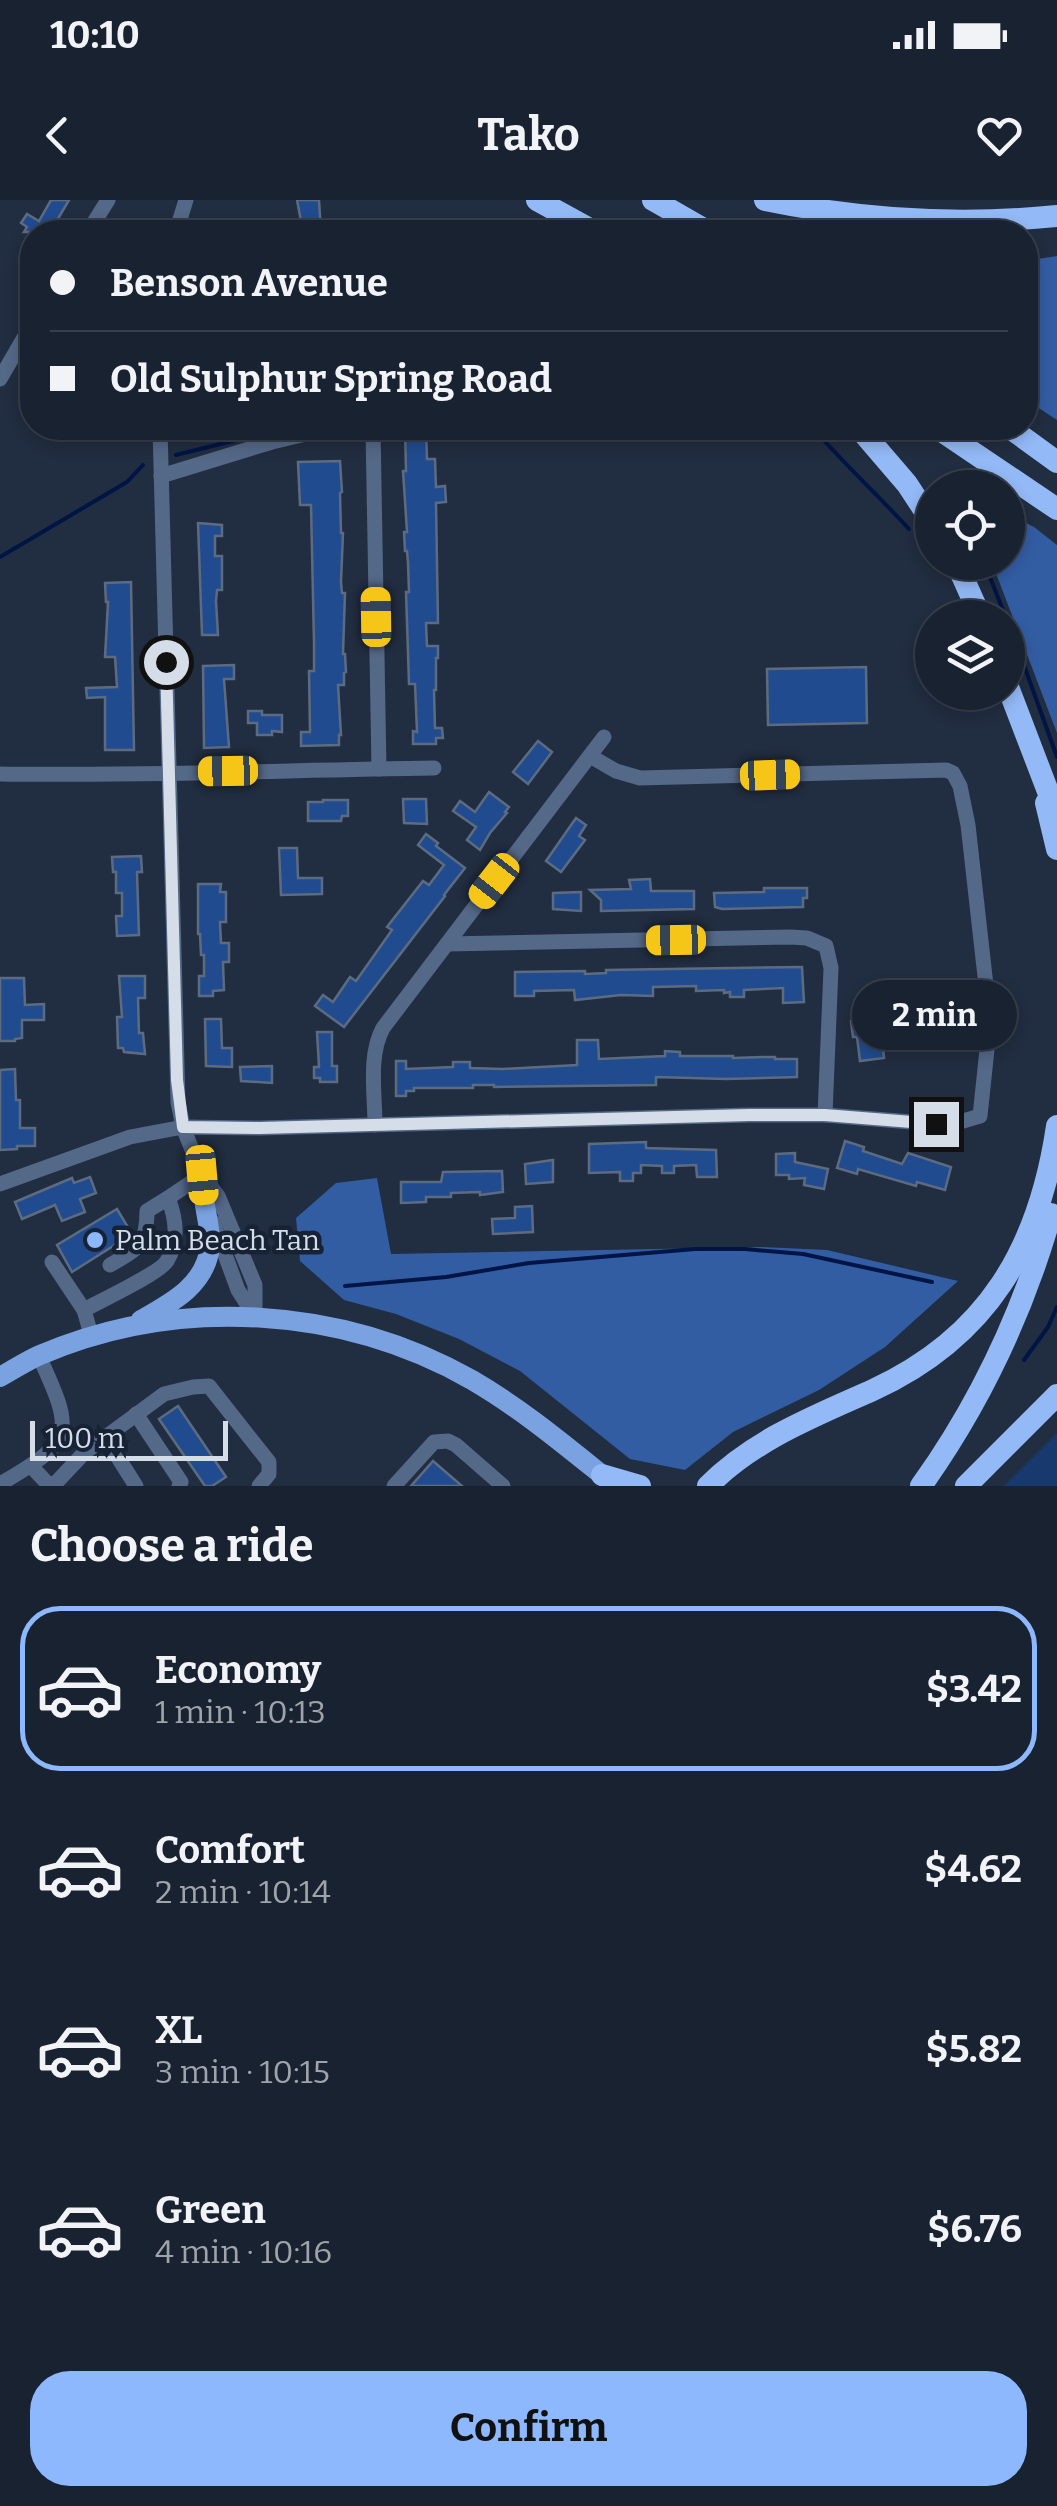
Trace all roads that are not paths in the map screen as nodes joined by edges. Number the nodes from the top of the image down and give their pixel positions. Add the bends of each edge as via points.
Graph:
1 (537, 200) edge
2 (653, 200) edge
3 (766, 200) edge
4 (1057, 216) edge
5 (573, 220) edge
6 (688, 220) edge
7 (951, 220) edge
8 (1002, 220) edge
9 (20, 345) edge
10 (0, 379) edge
11 (160, 440) edge
12 (280, 440) edge
13 (373, 440) edge
14 (869, 440) edge
15 (955, 440) edge
16 (1027, 440) edge
17 (1057, 462) edge
18 (161, 476) junction
19 (915, 496) edge
20 (1057, 508) edge
21 (1016, 710) edge
22 (604, 737) dead end
23 (590, 756) junction
24 (1033, 756) junction
25 (434, 768) dead end
26 (380, 769) junction
27 (169, 773) junction
28 (0, 774) edge
29 (1057, 814) edge
30 (1057, 849) edge
31 (446, 944) junction
32 (825, 1115) junction
33 (375, 1125) junction
34 (1057, 1126) edge
35 (183, 1127) junction
36 (202, 1175) junction
37 (0, 1184) edge
38 (1057, 1186) edge
39 (168, 1198) junction
40 (204, 1199) junction
41 (138, 1249) junction
42 (52, 1262) dead end
43 (110, 1265) dead end
44 (151, 1272) junction
45 (84, 1310) junction
46 (255, 1316) junction
47 (128, 1328) junction
48 (92, 1338) junction
49 (39, 1356) junction
50 (0, 1377) edge
51 (1057, 1395) edge
52 (136, 1414) junction
53 (105, 1437) junction
54 (60, 1438) junction
55 (85, 1453) junction
56 (31, 1466) junction
57 (609, 1480) edge
58 (267, 1483) edge
59 (0, 1484) edge
60 (54, 1485) edge
61 (706, 1485) edge
62 (136, 1486) edge
63 (179, 1486) edge
64 (394, 1486) edge
65 (503, 1486) edge
66 (640, 1486) edge
67 (922, 1486) edge
68 (966, 1486) edge

1 - 5 highway
2 - 6 highway
3 - 7 highway via 878,218
4 - 8 highway
9 - 10 street
11 - 18 street
12 - 18 street
13 - 26 street
14 - 19 highway
15 - 20 highway
16 - 17 highway
18 - 27 street
21 - 24 highway
22 - 23 street
23 - 31 street
23 - 32 street via 640,778 953,772 968,825 990,1021 980,1116 936,1124
24 - 29 highway
24 - 30 highway
25 - 26 street
26 - 27 street
27 - 28 street
27 - 35 street
31 - 32 street via 808,938 826,946
31 - 33 street via 379,1036
32 - 33 street
33 - 35 street
34 - 61 highway via 1036,1220 1010,1271 974,1318 904,1374 785,1430
35 - 36 street
35 - 37 street via 130,1137
36 - 39 street
36 - 40 street
36 - 46 street via 218,1196 255,1284
38 - 67 highway via 1012,1330
39 - 41 street via 148,1211
39 - 44 street via 174,1246 166,1264
40 - 46 street via 238,1290
40 - 47 main road via 210,1248 198,1278 177,1300
41 - 43 street
41 - 44 street
42 - 45 street
44 - 45 street
45 - 48 street
46 - 47 main road
46 - 57 main road via 349,1331 429,1359 520,1410
47 - 48 main road
48 - 49 main road
49 - 50 main road
49 - 54 street via 62,1408
51 - 68 highway
52 - 53 street
52 - 58 street via 164,1394 209,1386 269,1462
52 - 63 street
53 - 55 street
53 - 62 street
54 - 55 street
54 - 56 street
55 - 60 street
56 - 59 street
56 - 60 street
57 - 66 highway
64 - 65 street via 434,1442 448,1441

